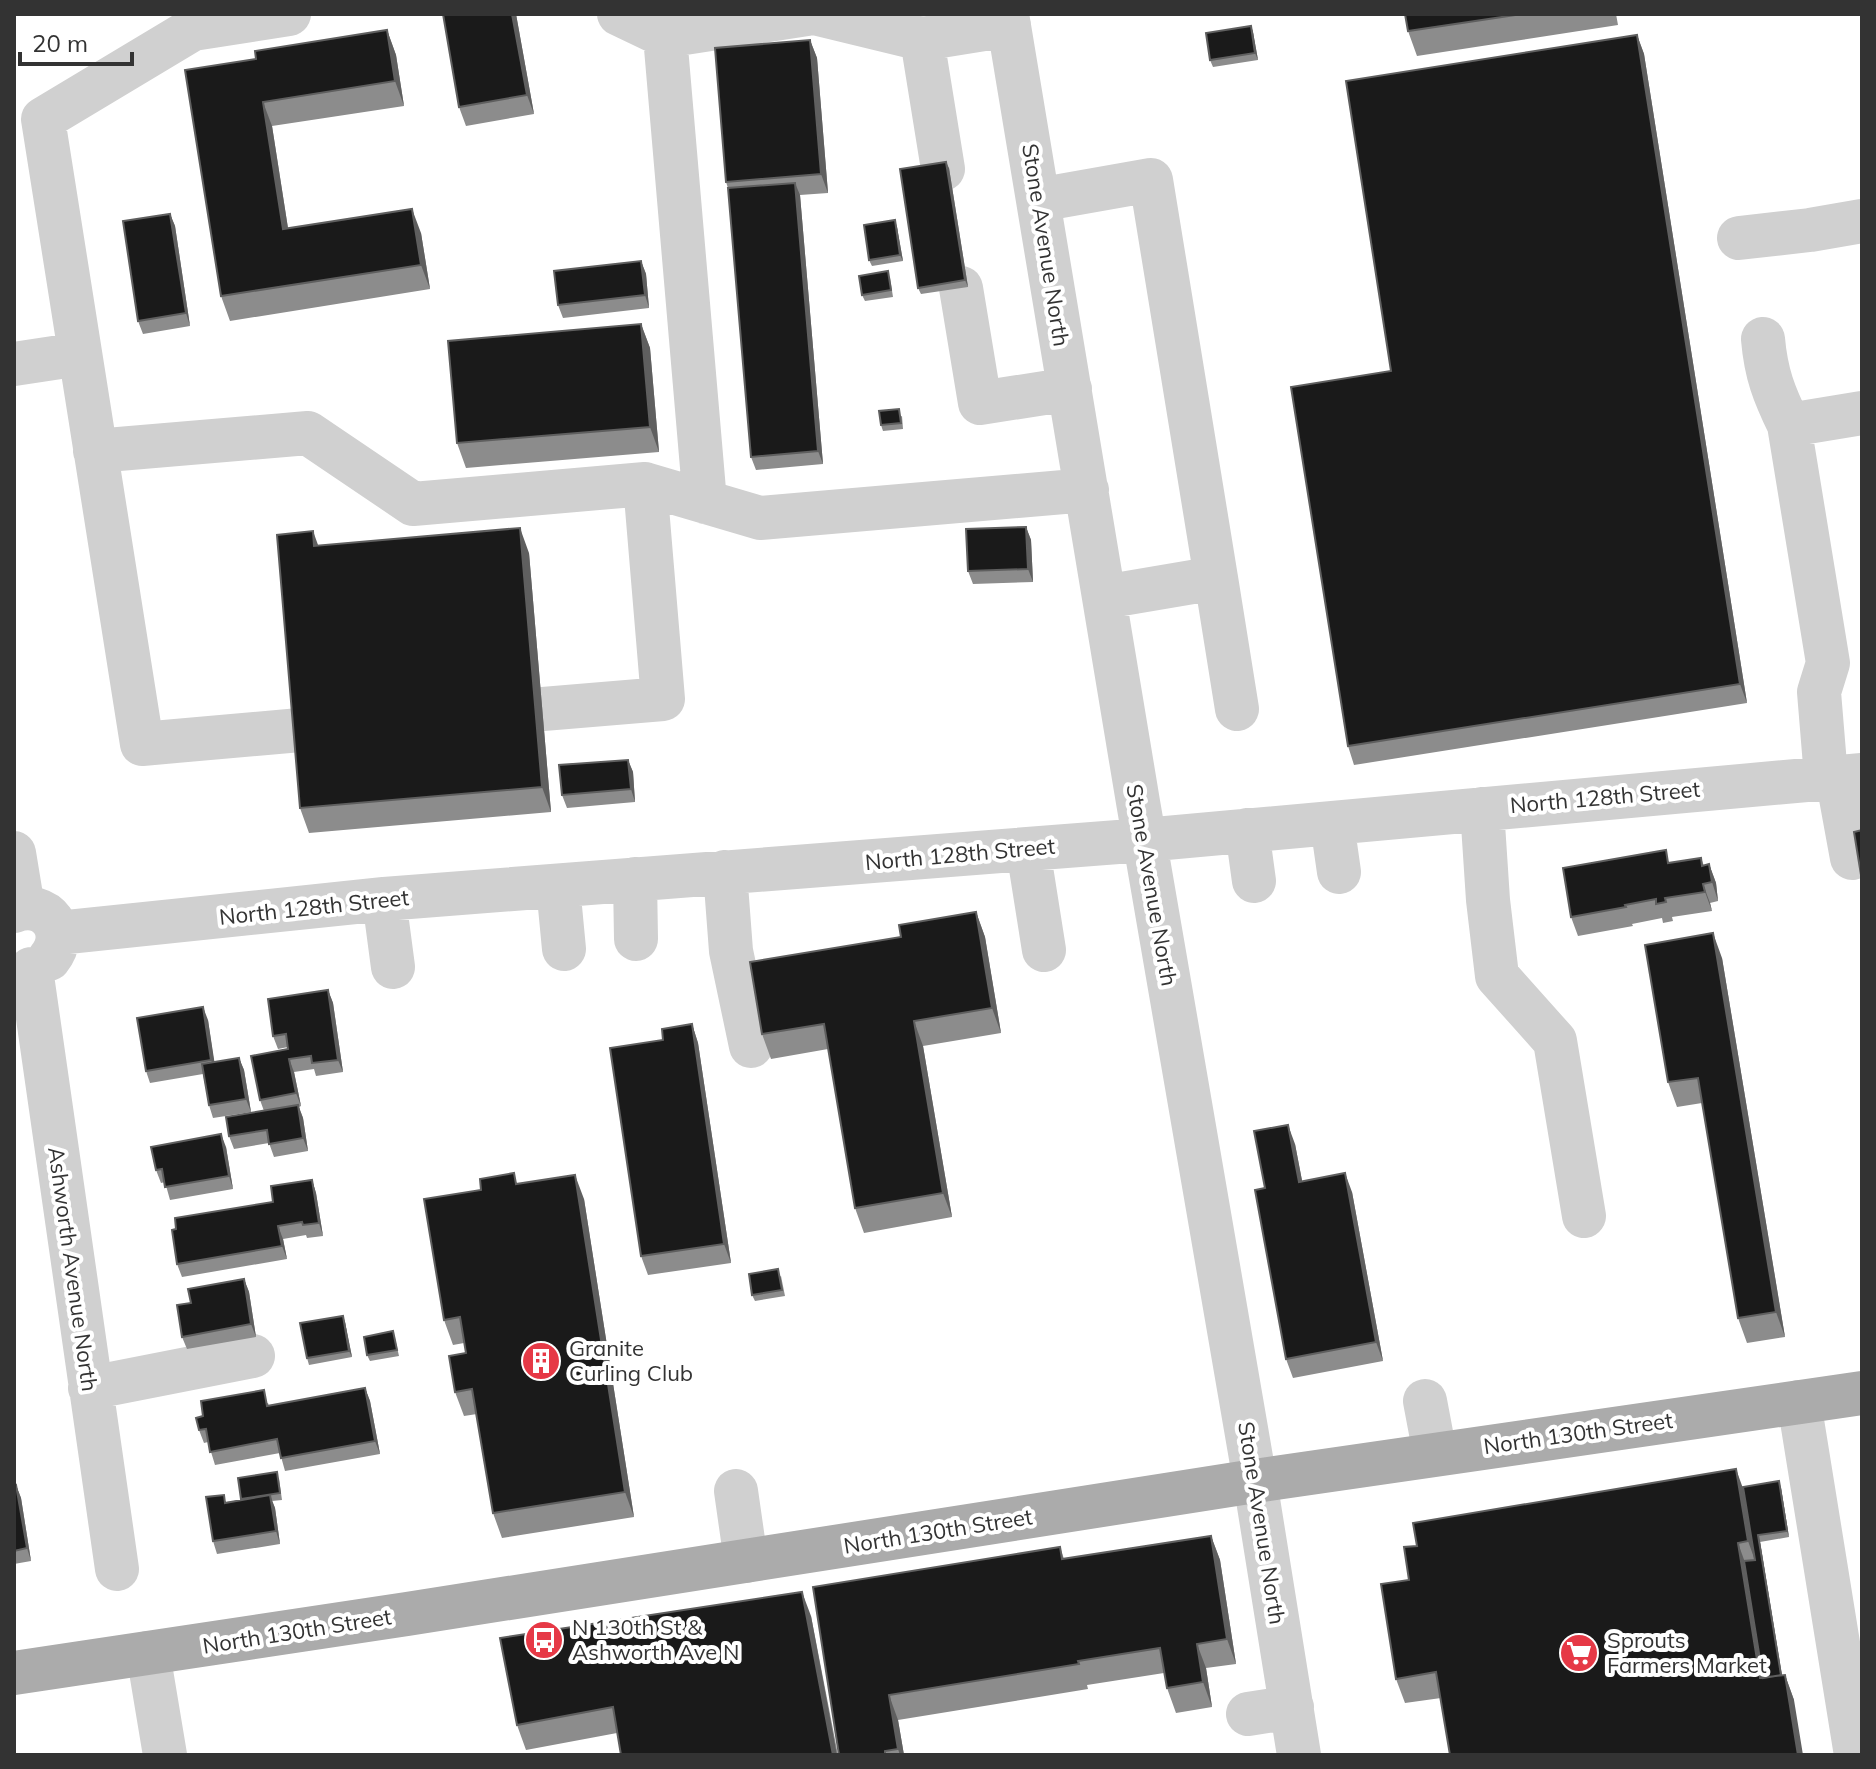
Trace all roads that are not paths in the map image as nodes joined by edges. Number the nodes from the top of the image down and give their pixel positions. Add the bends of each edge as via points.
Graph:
1 (289, 14) edge
2 (619, 14) edge
3 (807, 14) edge
4 (819, 14) edge
5 (224, 19) edge
6 (1008, 20) edge
7 (665, 36) junction
8 (922, 39) junction
9 (943, 169) edge
10 (1038, 200) junction
11 (1862, 221) edge
12 (1739, 238) dead end
13 (961, 288) edge
14 (1763, 339) dead end
15 (80, 354) junction
16 (14, 364) edge
17 (1070, 389) junction
18 (1862, 413) edge
19 (1789, 425) junction
20 (95, 451) junction
21 (645, 484) junction
22 (1087, 490) junction
23 (705, 502) junction
24 (1216, 578) junction
25 (1104, 597) junction
26 (1845, 660) edge
27 (543, 709) dead end
28 (1237, 709) dead end
29 (300, 730) edge
30 (1842, 776) edge
31 (1482, 809) junction
32 (1332, 823) junction
33 (1247, 830) junction
34 (1144, 840) junction
35 (1028, 849) junction
36 (14, 853) edge
37 (1852, 858) edge
38 (725, 872) junction
39 (1339, 872) dead end
40 (635, 879) junction
41 (1254, 881) dead end
42 (558, 886) junction
43 (384, 899) junction
44 (19, 910) edge
45 (58, 933) junction
46 (636, 939) dead end
47 (564, 949) dead end
48 (1044, 950) dead end
49 (22, 967) edge
50 (393, 967) dead end
51 (751, 1046) dead end
52 (1584, 1216) dead end
53 (253, 1356) dead end
54 (90, 1388) junction
55 (1862, 1393) edge
56 (1425, 1401) dead end
57 (1799, 1402) junction
58 (1435, 1454) junction
59 (1255, 1481) junction
60 (736, 1491) dead end
61 (746, 1561) junction
62 (117, 1569) dead end
63 (148, 1653) junction
64 (14, 1673) edge
65 (1292, 1707) junction
66 (1248, 1714) dead end
67 (165, 1755) edge
68 (1299, 1755) edge
69 (1856, 1755) edge

1 - 5 street
2 - 7 street
3 - 7 street
4 - 8 street
5 - 15 street via 193,29 43,119
6 - 8 street
6 - 10 street, Stone Avenue North
7 - 23 street
8 - 9 street
10 - 17 street, Stone Avenue North
10 - 24 street via 1151,180
11 - 12 street
13 - 17 street via 980,403
14 - 19 street via 1774,392
15 - 16 street
15 - 20 street
17 - 22 street, Stone Avenue North
18 - 19 street
19 - 26 street
20 - 21 street via 308,433 413,504
20 - 29 street via 142,744
21 - 23 street
21 - 27 street via 663,699
22 - 23 street via 760,518
22 - 25 street, Stone Avenue North
24 - 25 street
24 - 28 street
25 - 34 street, Stone Avenue North
26 - 30 street via 1819,692
30 - 31 street, North 128th Street
30 - 37 street
31 - 32 street, North 128th Street
31 - 52 street via 1497,976 1555,1041
32 - 33 street, North 128th Street
32 - 39 street
33 - 34 street, North 128th Street
33 - 41 street
34 - 35 street, North 128th Street
34 - 59 street, Stone Avenue North
35 - 38 street, North 128th Street
35 - 48 street
36 - 44 street
38 - 40 street, North 128th Street
38 - 51 street via 731,951
40 - 42 street, North 128th Street
40 - 46 street
42 - 43 street, North 128th Street
42 - 47 street
43 - 45 street, North 128th Street
43 - 50 street
44 - 45 street via 41,911
45 - 49 street via 49,960
49 - 54 street, Ashworth Avenue North
53 - 54 street
54 - 62 street, Ashworth Avenue North
55 - 57 main road, North 130th Street
56 - 58 street
57 - 58 main road, North 130th Street
57 - 69 street
58 - 59 main road, North 130th Street
59 - 61 main road, North 130th Street
59 - 65 street, Stone Avenue North
60 - 61 street
61 - 63 main road, North 130th Street
63 - 64 main road, North 130th Street
63 - 67 street
65 - 66 street
65 - 68 street, Stone Avenue North

